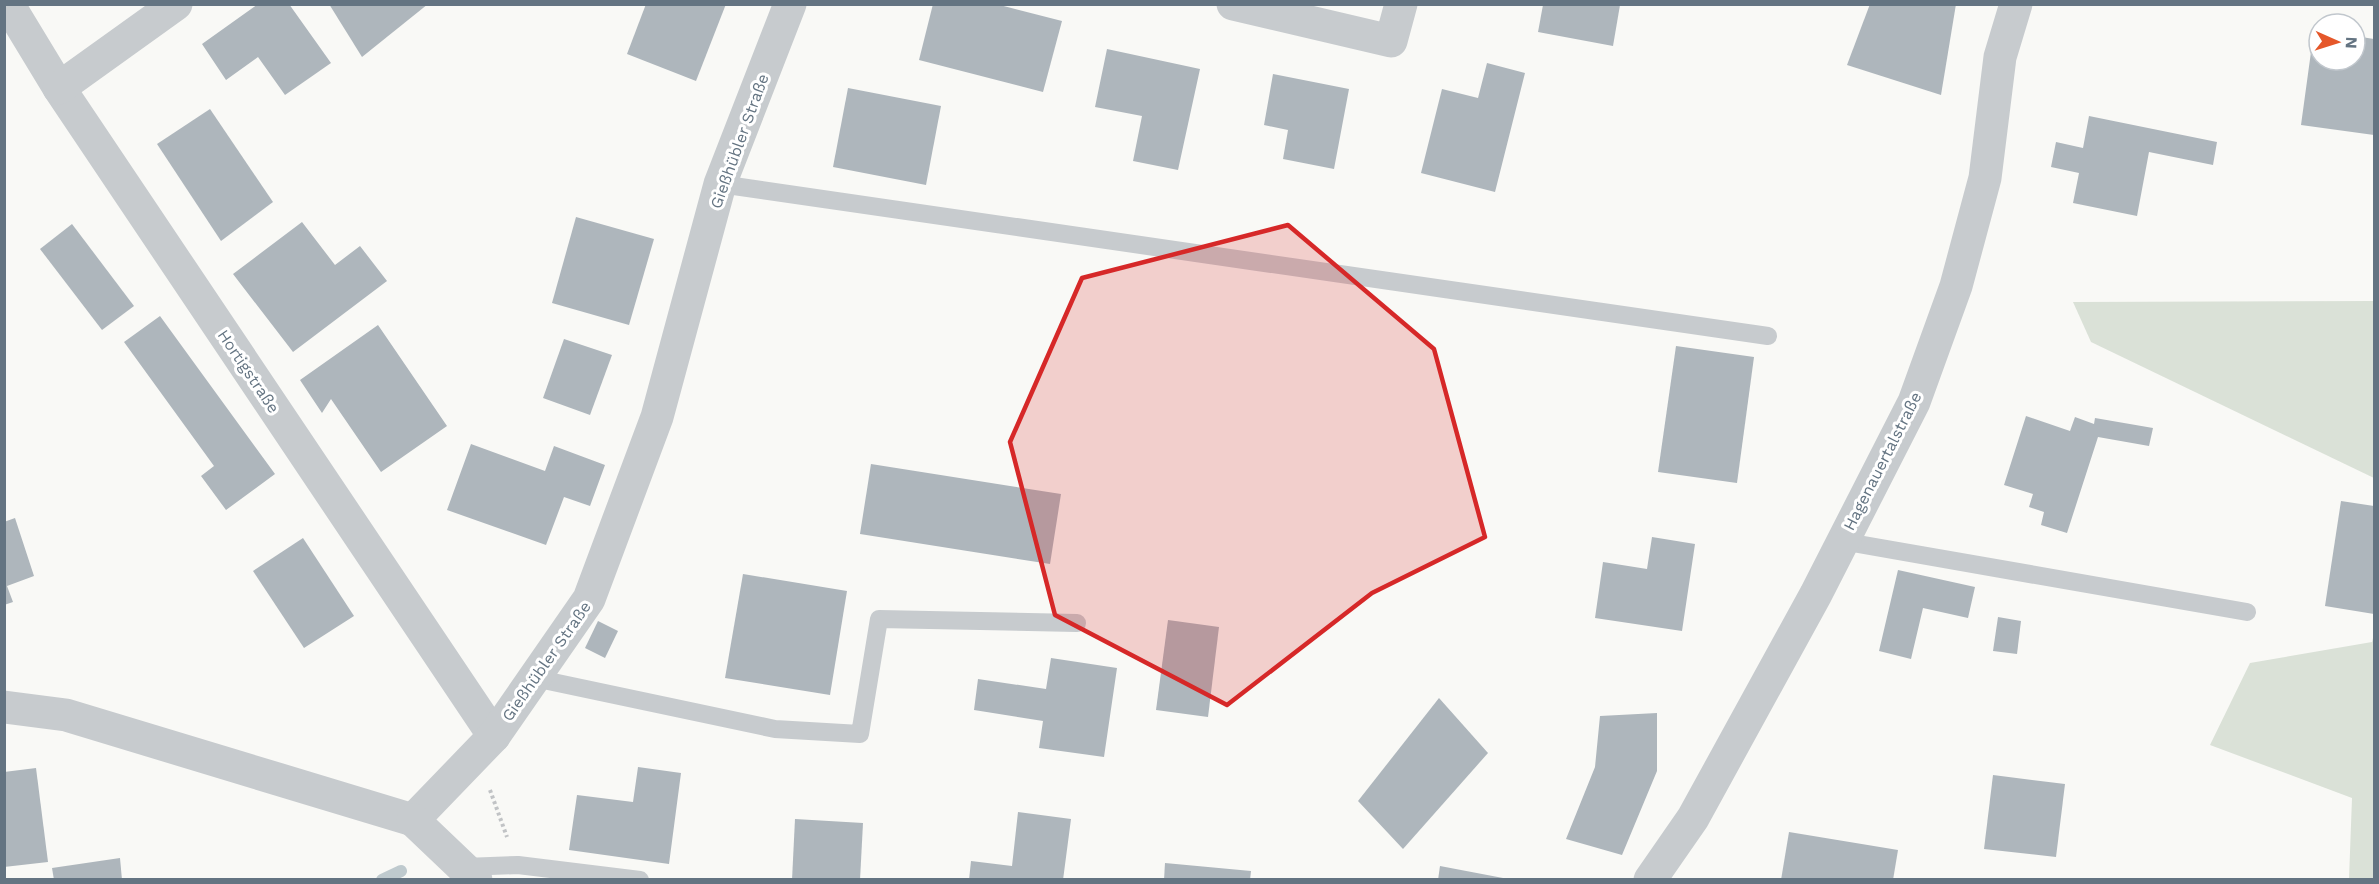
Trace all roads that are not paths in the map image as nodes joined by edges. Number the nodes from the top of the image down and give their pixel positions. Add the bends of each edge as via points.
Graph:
1 (8, 4) edge
2 (176, 4) edge
3 (790, 4) edge
4 (1233, 4) edge
5 (1401, 4) edge
6 (2016, 4) edge
7 (59, 88) junction
8 (720, 184) junction
9 (1768, 336) dead end
10 (1841, 541) junction
11 (2247, 612) dead end
12 (1077, 623) dead end
13 (534, 678) junction
14 (4, 707) edge
15 (485, 745) junction
16 (413, 820) junction
17 (470, 873) edge
18 (640, 879) edge
19 (1650, 879) edge

1 - 7 street, Hortigstraße
2 - 7 street
3 - 8 street, Gießhübler Straße
4 - 5 street via 1391,41
6 - 10 street, Hagenauertalstraße via 2000,57 1985,178 1956,286 1914,402
7 - 15 street, Hortigstraße
8 - 9 lane
8 - 13 street, Gießhübler Straße via 657,417 589,599
10 - 11 lane
10 - 19 street, Hagenauertalstraße via 1693,818
12 - 13 lane via 879,619 860,734 775,729
13 - 15 street, Gießhübler Straße
14 - 16 street via 66,715
15 - 16 street, Gießhübler Straße
16 - 17 street
17 - 18 lane via 518,865

